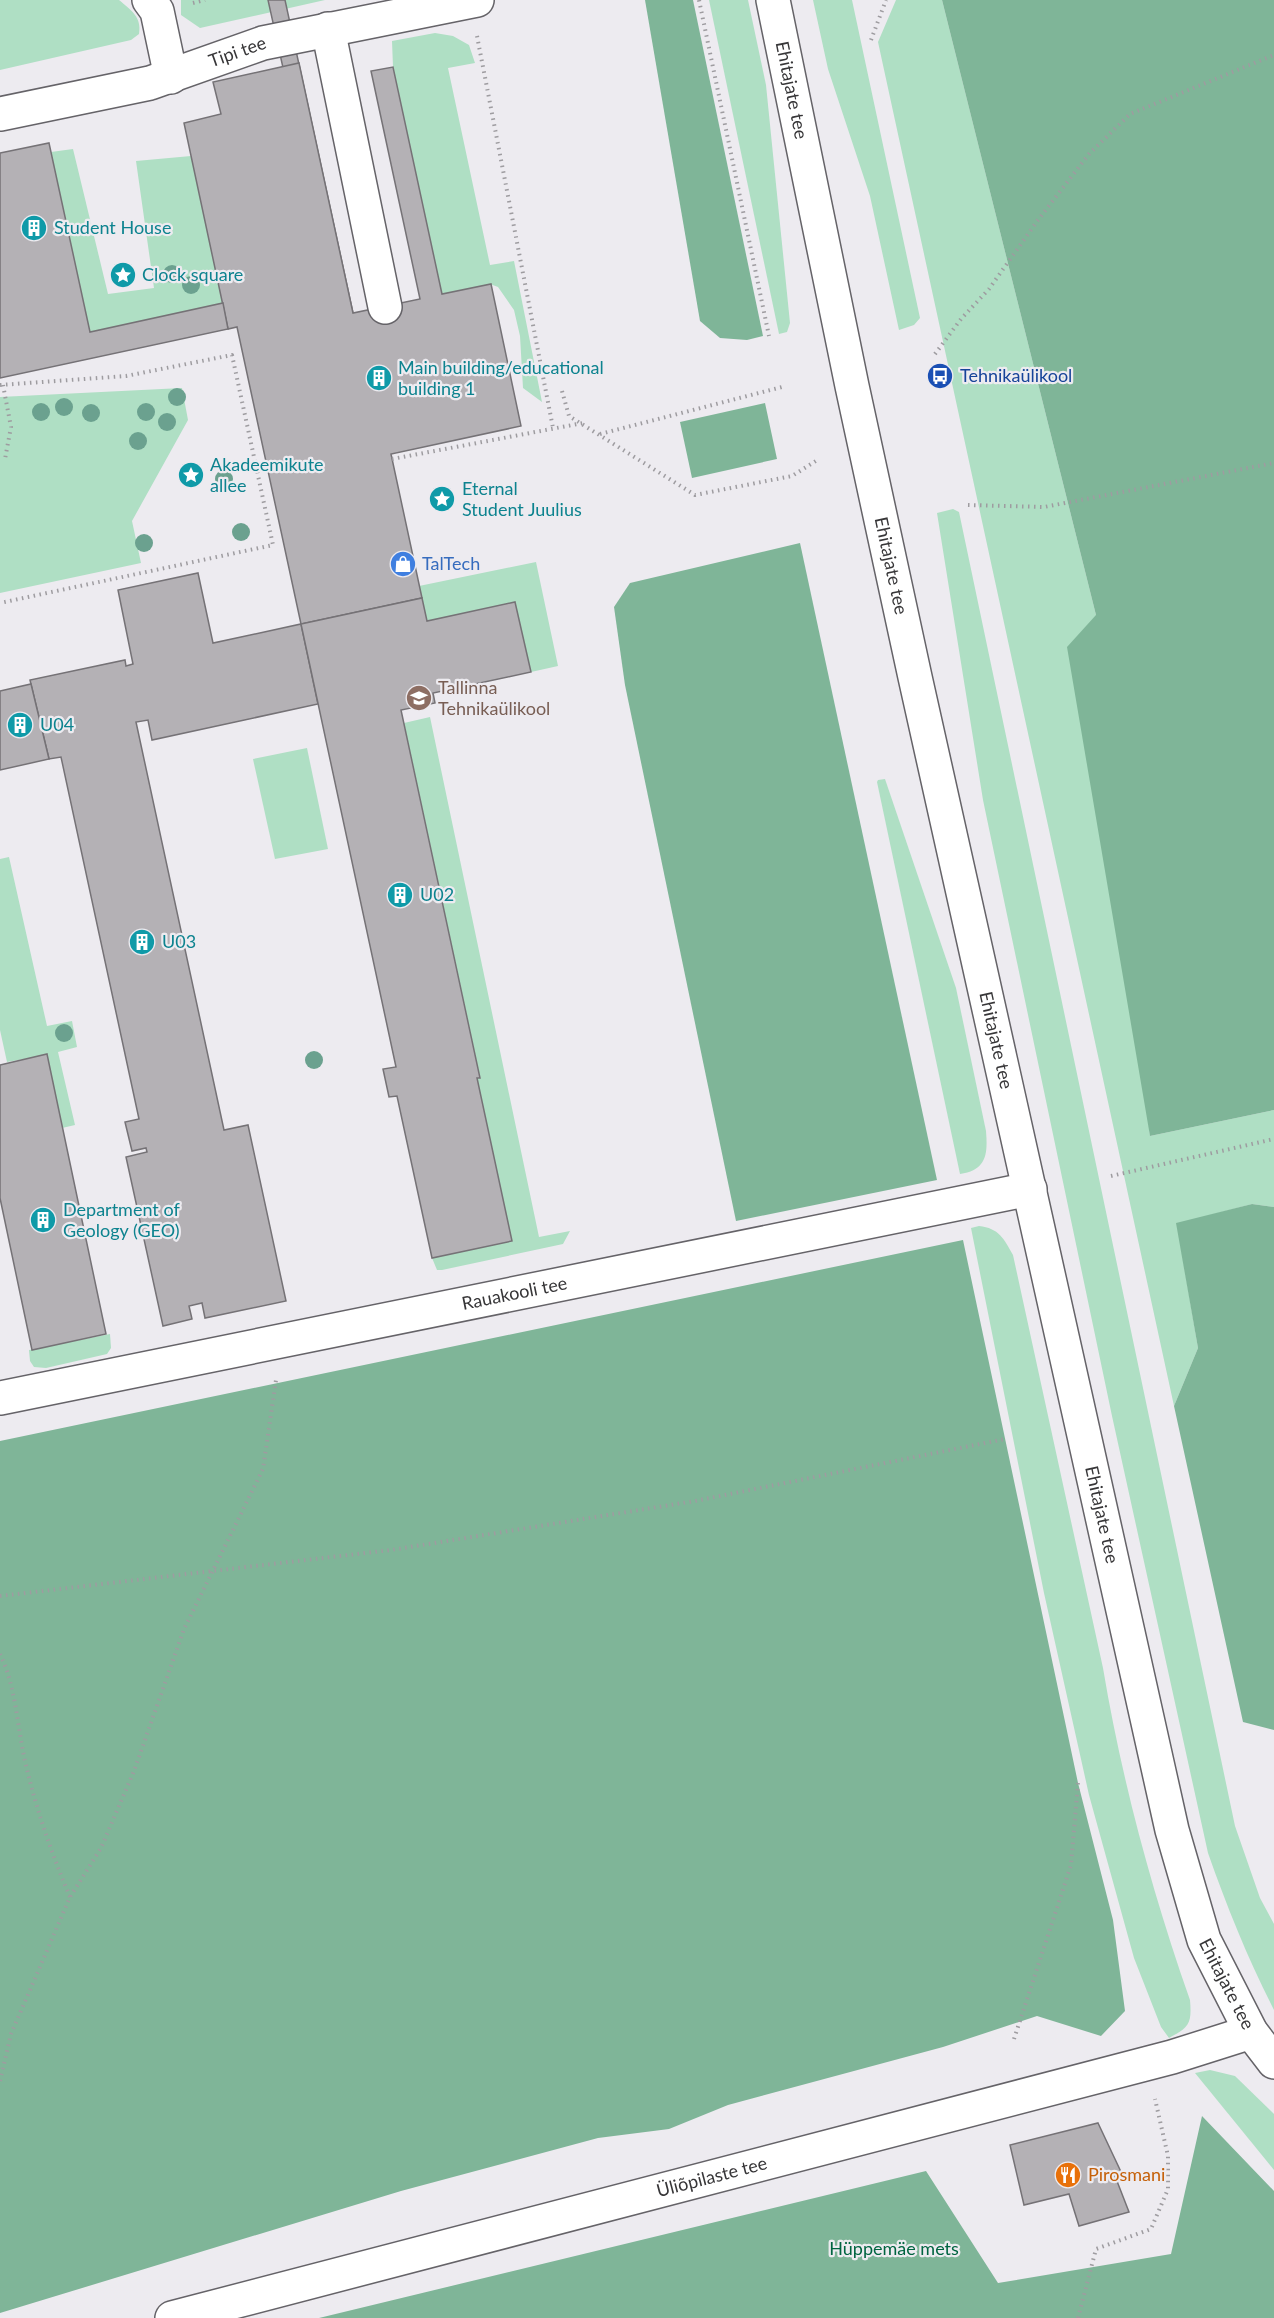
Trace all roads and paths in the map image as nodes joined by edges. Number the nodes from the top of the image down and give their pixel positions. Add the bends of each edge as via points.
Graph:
1 (149, 0) edge
2 (699, 0) edge
3 (773, 0) edge
4 (886, 0) edge
5 (474, 1) edge
6 (328, 29) junction
7 (871, 40) dead end
8 (1274, 55) edge
9 (171, 77) junction
10 (0, 114) edge
11 (385, 307) dead end
12 (769, 336) dead end
13 (935, 354) dead end
14 (1, 385) edge
15 (782, 387) dead end
16 (562, 391) dead end
17 (583, 423) junction
18 (553, 428) junction
19 (600, 434) junction
20 (5, 459) dead end
21 (392, 459) dead end
22 (819, 459) dead end
23 (1274, 463) edge
24 (968, 504) dead end
25 (0, 603) edge
26 (1274, 1138) edge
27 (1111, 1176) dead end
28 (1030, 1189) junction
29 (285, 1340) junction
30 (0, 1398) edge
31 (1005, 1439) dead end
32 (211, 1572) junction
33 (0, 1596) edge
34 (0, 1654) edge
35 (1078, 1783) dead end
36 (70, 1896) junction
37 (1251, 2032) junction
38 (1014, 2039) dead end
39 (1274, 2062) edge
40 (1146, 2064) junction
41 (0, 2081) edge
42 (172, 2318) edge
43 (1078, 2318) edge

1 - 9 main road via 157,11
2 - 12 path
3 - 28 main road, Ehitajate tee via 852,386
4 - 7 path
5 - 6 main road, Tipi tee
5 - 18 path
6 - 9 main road, Tipi tee via 263,43
6 - 11 main road
8 - 13 path via 1130,114 1089,154
9 - 10 main road, Tipi tee
14 - 20 path via 11,427
14 - 25 path via 126,376 232,355 273,545
15 - 19 path
16 - 17 path via 569,416
17 - 18 path
17 - 19 path
18 - 21 path
19 - 22 path via 695,495 792,476
23 - 24 path via 1044,507
26 - 27 path
28 - 29 main road, Rauakooli tee
28 - 37 main road, Ehitajate tee via 1172,1830 1204,1940
29 - 30 main road, Rauakooli tee
29 - 32 path via 263,1469
31 - 32 path via 683,1503 391,1550
32 - 33 path
32 - 36 path via 184,1629 134,1771 106,1837
34 - 36 path via 8,1670 25,1762 45,1837
35 - 38 path via 1071,1865
36 - 41 path via 11,2034
37 - 39 main road, Ehitajate tee
37 - 40 main road, Üliõpilaste tee
40 - 42 main road, Üliõpilaste tee
40 - 43 path via 1168,2156 1168,2189 1151,2229 1096,2248

